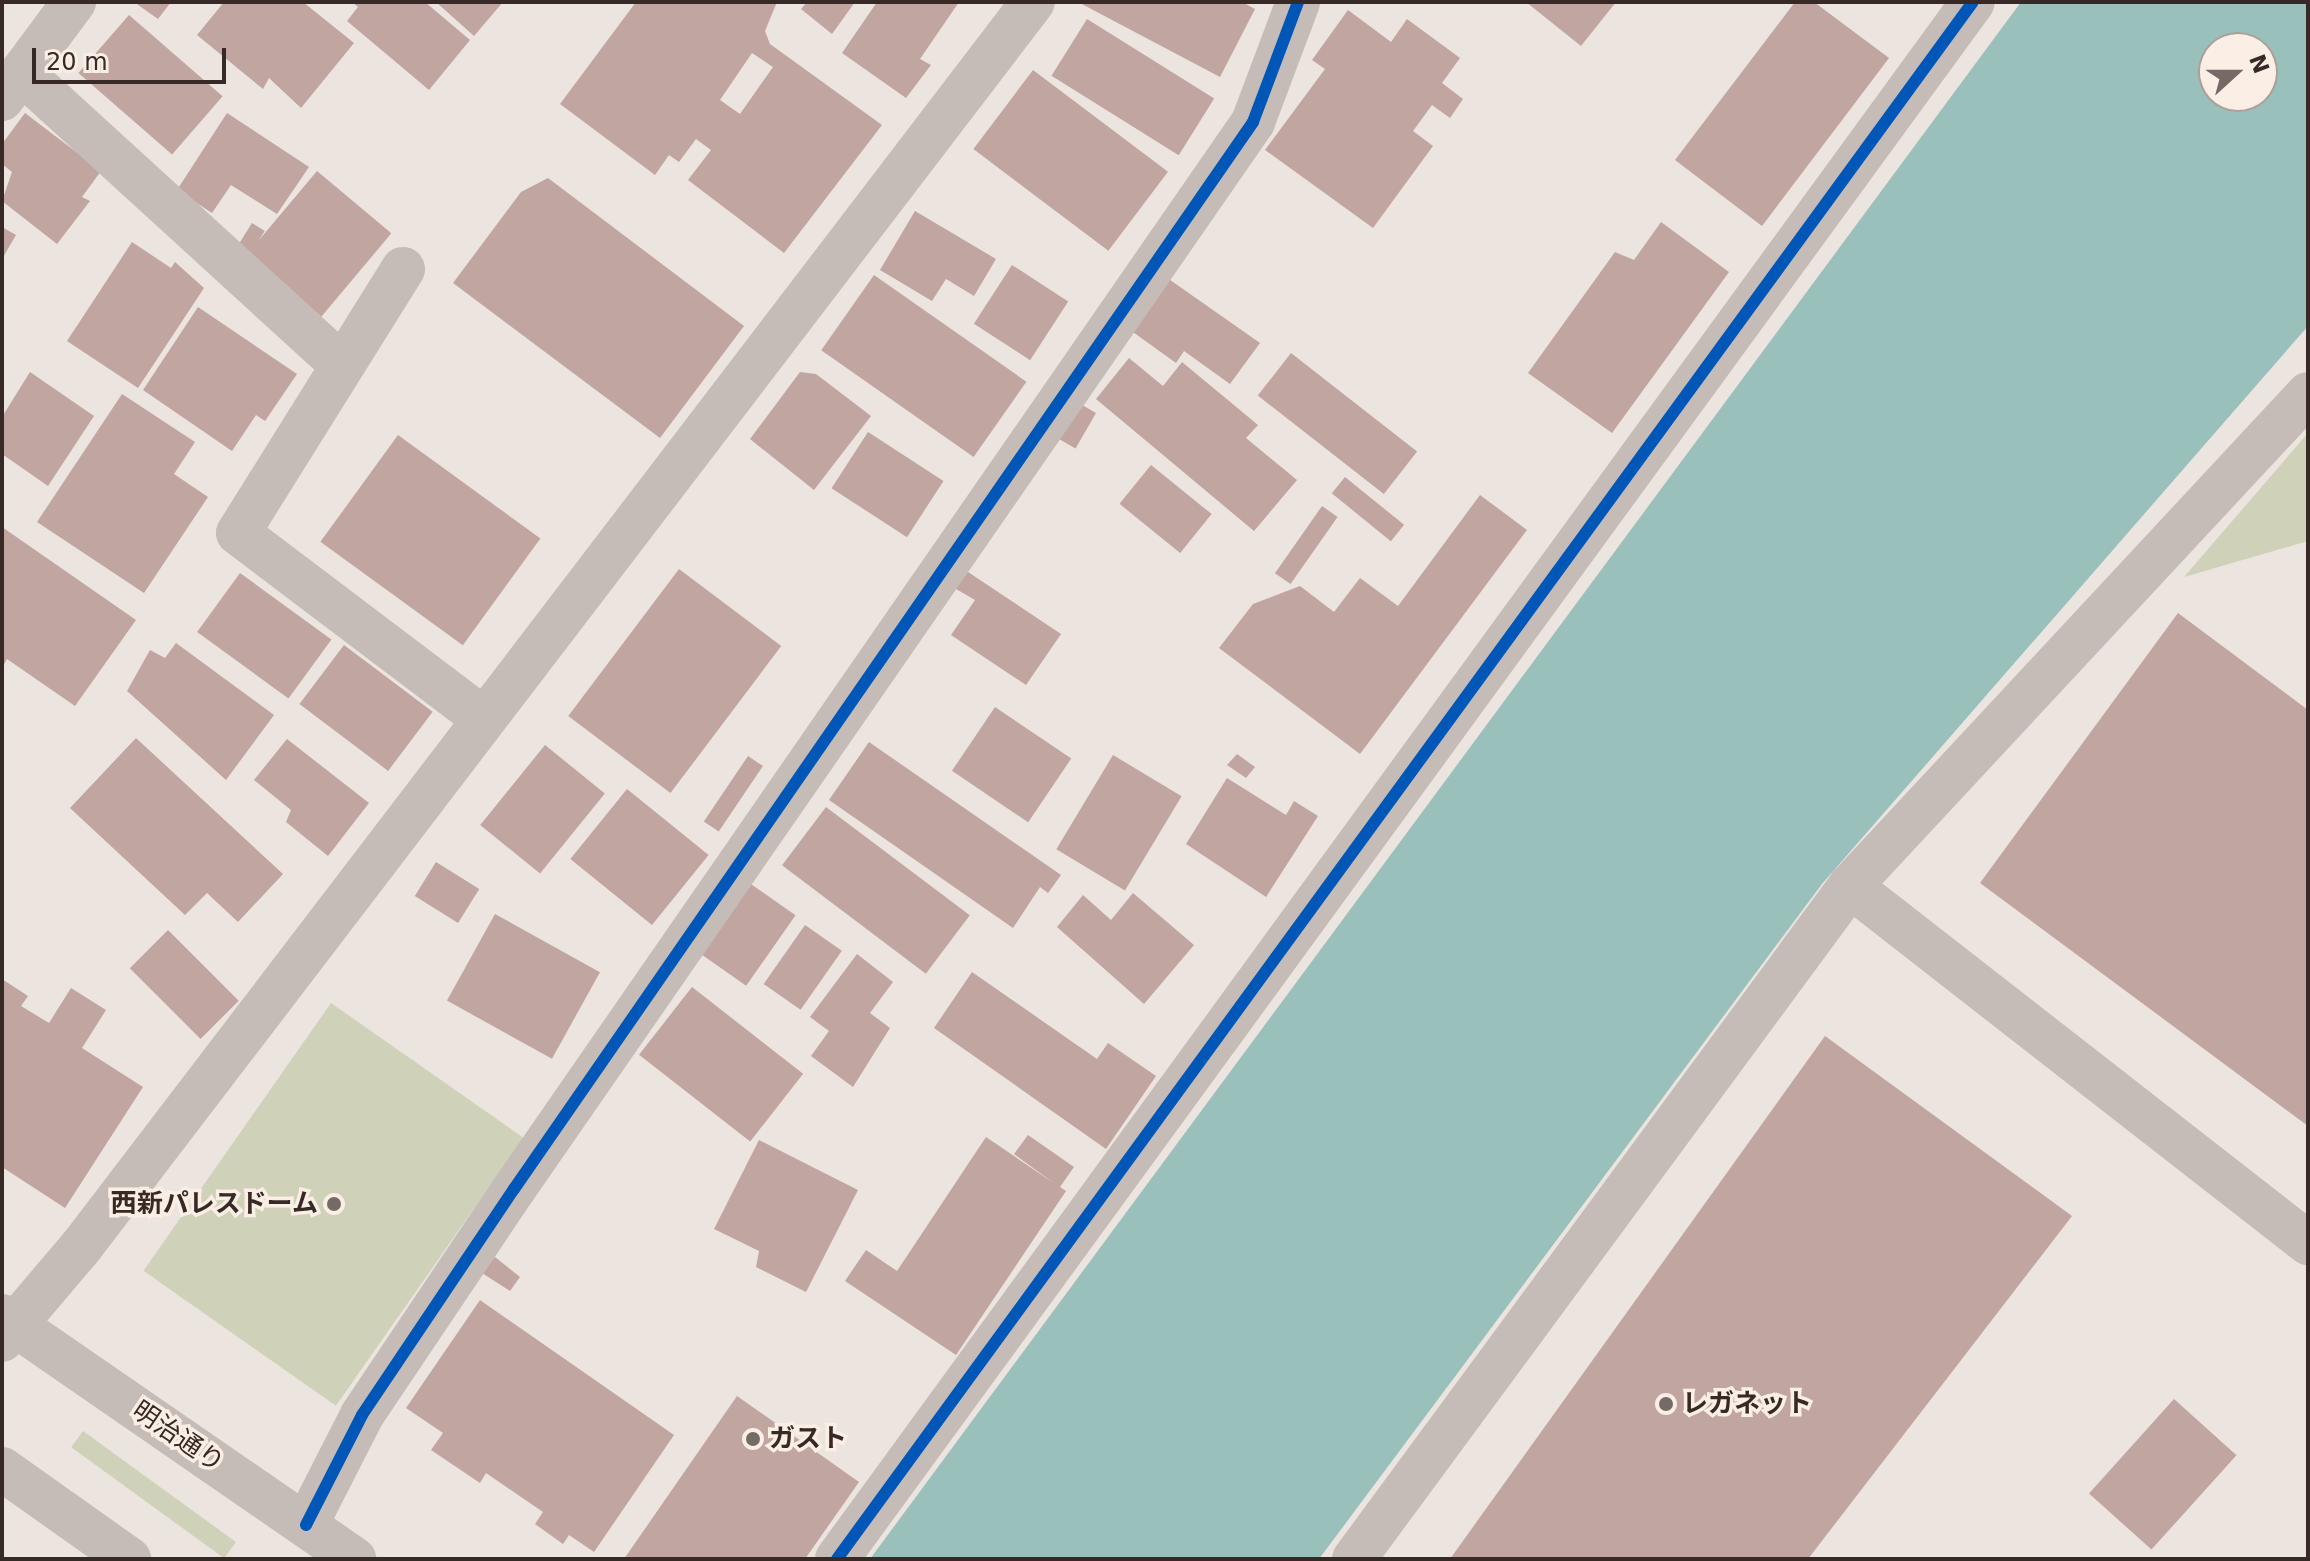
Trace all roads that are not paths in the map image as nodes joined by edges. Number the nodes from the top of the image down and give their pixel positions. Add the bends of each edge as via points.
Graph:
1 (74, 2) edge
2 (1033, 2) edge
3 (1298, 2) edge
4 (1973, 2) edge
5 (12, 86) edge
6 (403, 269) dead end
7 (342, 365) junction
8 (2308, 394) edge
9 (484, 719) junction
10 (1850, 886) junction
11 (2308, 1243) edge
12 (6, 1327) edge
13 (2, 1469) edge
14 (306, 1525) junction
15 (129, 1559) edge
16 (354, 1559) edge
17 (837, 1559) edge
18 (1354, 1559) edge

1 - 5 street
2 - 9 street
3 - 14 street via 1253,122 362,1415
4 - 17 street
5 - 7 street
6 - 7 street
7 - 9 street via 238,533
8 - 10 street
9 - 12 street via 81,1247
10 - 11 street
10 - 18 street
12 - 14 street, 明治通り
13 - 15 street
14 - 16 street, 明治通り

